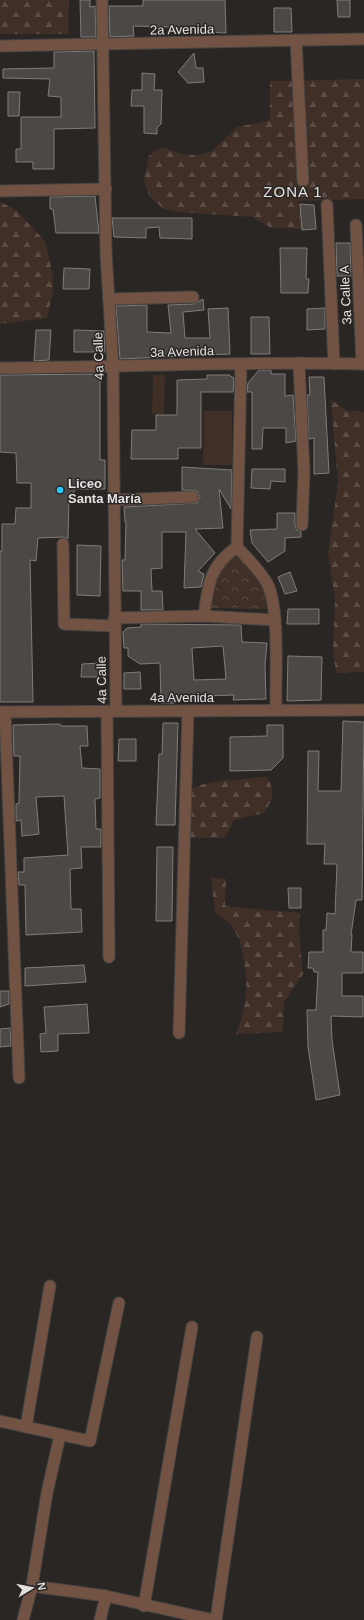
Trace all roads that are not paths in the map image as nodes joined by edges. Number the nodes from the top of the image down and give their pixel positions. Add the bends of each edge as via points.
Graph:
1 (102, 0) edge
2 (364, 39) edge
3 (296, 40) junction
4 (102, 44) junction
5 (0, 46) edge
6 (303, 181) dead end
7 (106, 189) junction
8 (0, 191) edge
9 (327, 205) dead end
10 (356, 225) dead end
11 (193, 297) dead end
12 (109, 299) junction
13 (241, 364) junction
14 (298, 364) junction
15 (334, 364) junction
16 (363, 364) edge
17 (113, 367) junction
18 (0, 368) edge
19 (193, 497) dead end
20 (113, 500) junction
21 (302, 526) dead end
22 (63, 544) dead end
23 (237, 547) junction
24 (204, 616) junction
25 (275, 620) junction
26 (114, 622) junction
27 (276, 710) junction
28 (364, 710) edge
29 (112, 711) junction
30 (188, 711) junction
31 (3, 712) edge
32 (109, 956) dead end
33 (178, 1033) dead end
34 (19, 1078) dead end
35 (50, 1286) dead end
36 (119, 1303) dead end
37 (192, 1327) dead end
38 (256, 1337) dead end
39 (0, 1421) edge
40 (26, 1427) junction
41 (60, 1435) junction
42 (32, 1586) junction
43 (106, 1596) junction
44 (144, 1606) junction
45 (23, 1620) edge
46 (100, 1620) edge
47 (215, 1620) edge

1 - 4 street, 4a Calle
2 - 3 street, 2a Avenida
3 - 4 street, 2a Avenida
3 - 6 street
4 - 5 street, 2a Avenida
4 - 7 street, 4a Calle
7 - 8 street
7 - 12 street, 4a Calle
9 - 15 street
10 - 16 street, 3a Calle A
11 - 12 street
12 - 17 street, 4a Calle
13 - 14 street, 3a Avenida
13 - 17 street, 3a Avenida
13 - 23 street
14 - 15 street, 3a Avenida
14 - 21 street via 304,472
15 - 16 street, 3a Avenida
17 - 18 street, 3a Avenida
17 - 20 street, 4a Calle
19 - 20 street
20 - 26 street, 4a Calle
22 - 26 street via 64,624
23 - 24 street via 223,557 210,577
23 - 25 street via 267,584
24 - 25 street
24 - 26 street
25 - 27 street
26 - 29 street, 4a Calle
27 - 28 street, 4a Avenida
27 - 30 street, 4a Avenida
29 - 30 street, 4a Avenida
29 - 31 street, 4a Avenida
29 - 32 street, 4a Calle
30 - 33 street
31 - 34 street
35 - 40 street
36 - 41 street via 90,1440
37 - 44 street
38 - 47 street
39 - 40 street
40 - 41 street
41 - 42 street via 47,1493
42 - 43 street
42 - 45 street
43 - 44 street
43 - 46 street
44 - 47 street

